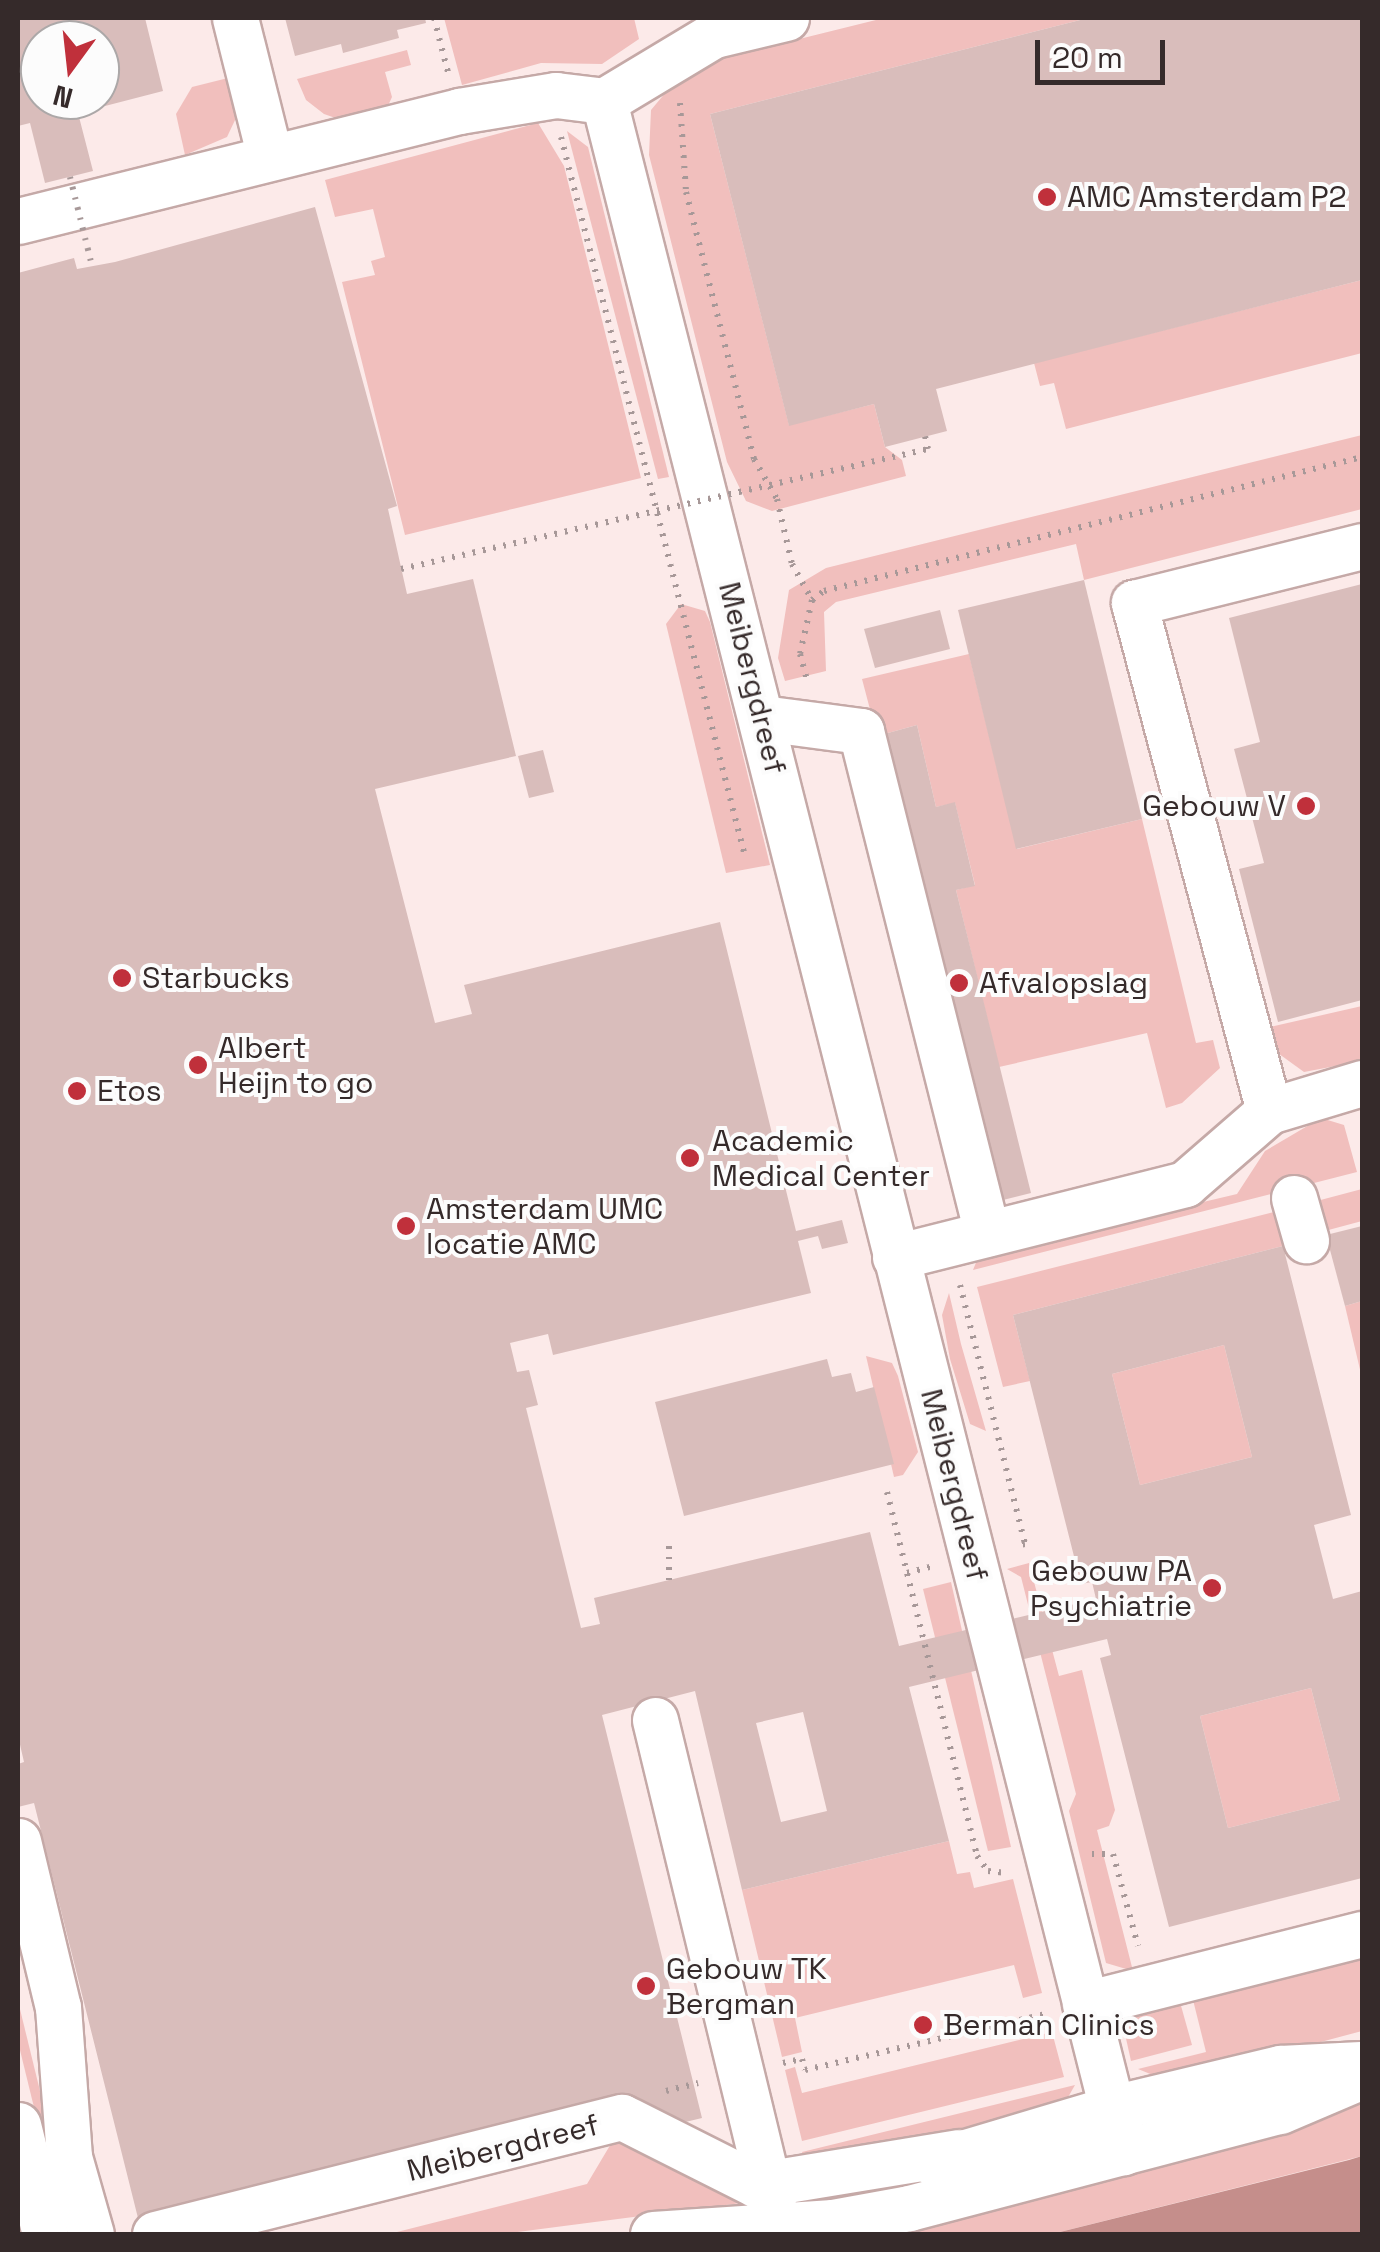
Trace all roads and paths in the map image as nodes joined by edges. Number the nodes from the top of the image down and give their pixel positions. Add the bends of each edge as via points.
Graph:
1 (234, 18) edge
2 (786, 18) edge
3 (550, 96) junction
4 (604, 100) junction
5 (270, 158) junction
6 (70, 177) dead end
7 (18, 221) edge
8 (92, 266) dead end
9 (925, 436) dead end
10 (1362, 457) edge
11 (1362, 546) edge
12 (402, 569) dead end
13 (812, 600) dead end
14 (762, 718) junction
15 (749, 872) dead end
16 (1362, 1083) edge
17 (1268, 1111) junction
18 (987, 1233) junction
19 (895, 1257) junction
20 (887, 1492) dead end
21 (669, 1545) dead end
22 (668, 1580) dead end
23 (655, 1720) dead end
24 (18, 1841) edge
25 (1113, 1854) dead end
26 (1000, 1874) dead end
27 (1362, 1934) edge
28 (18, 1960) edge
29 (1148, 1986) junction
30 (1085, 2004) junction
31 (1362, 2064) edge
32 (805, 2070) dead end
33 (1362, 2076) edge
34 (64, 2089) junction
35 (1113, 2108) junction
36 (18, 2126) edge
37 (1122, 2152) junction
38 (773, 2203) junction
39 (45, 2234) edge
40 (91, 2234) edge
41 (141, 2234) edge
42 (155, 2234) edge
43 (653, 2234) edge

1 - 5 street
2 - 4 street via 714,35
3 - 4 street
3 - 5 street
3 - 15 path
4 - 14 street, Meibergdreef
5 - 7 street
6 - 8 path, bridge
9 - 12 path, bridge via 928,450
10 - 13 path via 824,591
11 - 17 street via 1134,604
14 - 18 street via 862,731
14 - 19 street, Meibergdreef
16 - 17 street
17 - 18 street via 1185,1184
18 - 19 street
19 - 30 street, Meibergdreef
20 - 26 path via 977,1856 980,1865
21 - 22 path
23 - 38 street
24 - 34 street via 58,2007
25 - 29 path
27 - 29 street
28 - 34 street
29 - 30 street
30 - 32 path
30 - 35 street, Meibergdreef
31 - 35 street, Meibergdreef via 1280,2068
33 - 37 street, Meibergdreef via 1280,2111
34 - 40 street via 69,2157
34 - 41 street via 116,2222
35 - 37 street, Meibergdreef
35 - 38 street, Meibergdreef via 844,2192
36 - 39 street
37 - 38 street, Meibergdreef via 833,2222
38 - 42 street, Meibergdreef via 747,2182 622,2117
38 - 43 street, Meibergdreef

